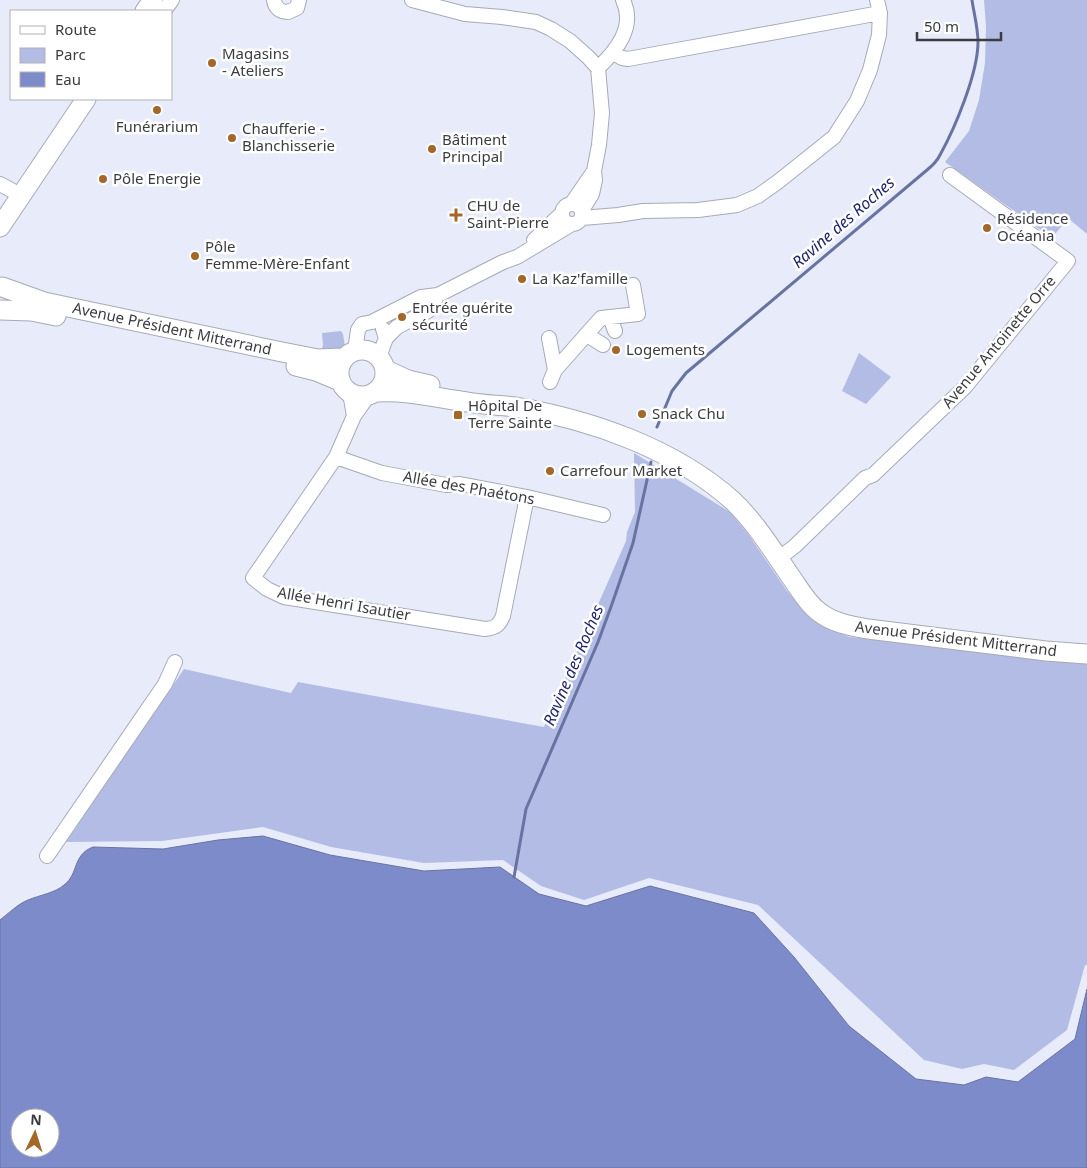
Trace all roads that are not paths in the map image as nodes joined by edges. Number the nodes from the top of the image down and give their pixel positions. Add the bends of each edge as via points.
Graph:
1 (274, 0) edge
2 (300, 0) edge
3 (412, 0) edge
4 (623, 0) edge
5 (878, 6) edge
6 (614, 53) junction
7 (598, 68) junction
8 (85, 100) edge
9 (950, 175) dead end
10 (0, 184) edge
11 (22, 196) junction
12 (577, 214) junction
13 (0, 227) edge
14 (503, 262) junction
15 (633, 285) dead end
16 (1, 291) edge
17 (438, 295) junction
18 (0, 310) edge
19 (610, 317) junction
20 (372, 322) junction
21 (616, 331) dead end
22 (587, 335) junction
23 (386, 338) junction
24 (549, 338) dead end
25 (603, 345) dead end
26 (350, 355) junction
27 (383, 364) junction
28 (359, 390) junction
29 (515, 407) junction
30 (336, 457) junction
31 (527, 497) junction
32 (603, 515) dead end
33 (778, 559) junction
34 (1087, 654) edge
35 (175, 662) dead end
36 (47, 856) dead end

1 - 2 street via 279,10 288,12 297,8
3 - 7 street via 465,14 536,22 570,41
4 - 6 street via 627,21
5 - 6 street via 628,59
5 - 12 street via 879,35 870,70 857,101 834,137 758,196 737,205 698,210
6 - 7 street
7 - 12 street via 602,113 599,145 594,171
8 - 11 main road
9 - 33 street, Avenue Antoinette Orre via 1068,261 956,397
10 - 11 street
11 - 13 main road
12 - 14 street via 517,257
12 - 14 street via 565,206 562,214 538,236
14 - 17 street
15 - 19 street via 638,314
16 - 26 main road, Avenue Président Mitterrand via 318,359
17 - 20 street via 421,297
17 - 23 street via 426,312 397,327
18 - 28 main road, Avenue Président Mitterrand via 31,311 316,371
19 - 21 street
19 - 22 street via 601,318
20 - 23 street via 380,324
20 - 26 street via 360,327
22 - 24 street via 553,376
22 - 25 street
23 - 27 street
26 - 27 main road via 368,350
26 - 28 main road via 339,369
27 - 28 main road via 385,378 382,386
27 - 29 main road, Avenue Président Mitterrand via 408,380
28 - 29 main road, Avenue Président Mitterrand via 406,392
28 - 30 street, Allée Henri Isautier via 354,416
29 - 33 main road, Avenue Président Mitterrand via 612,432 643,444 701,476 757,527
30 - 31 street, Allée des Phaétons via 382,473
30 - 31 street, Allée Henri Isautier via 253,578 267,589 284,596 494,628 500,625 503,616
31 - 32 street, Allée des Phaétons
33 - 34 main road, Avenue Président Mitterrand via 818,612 840,624
35 - 36 street via 165,684

